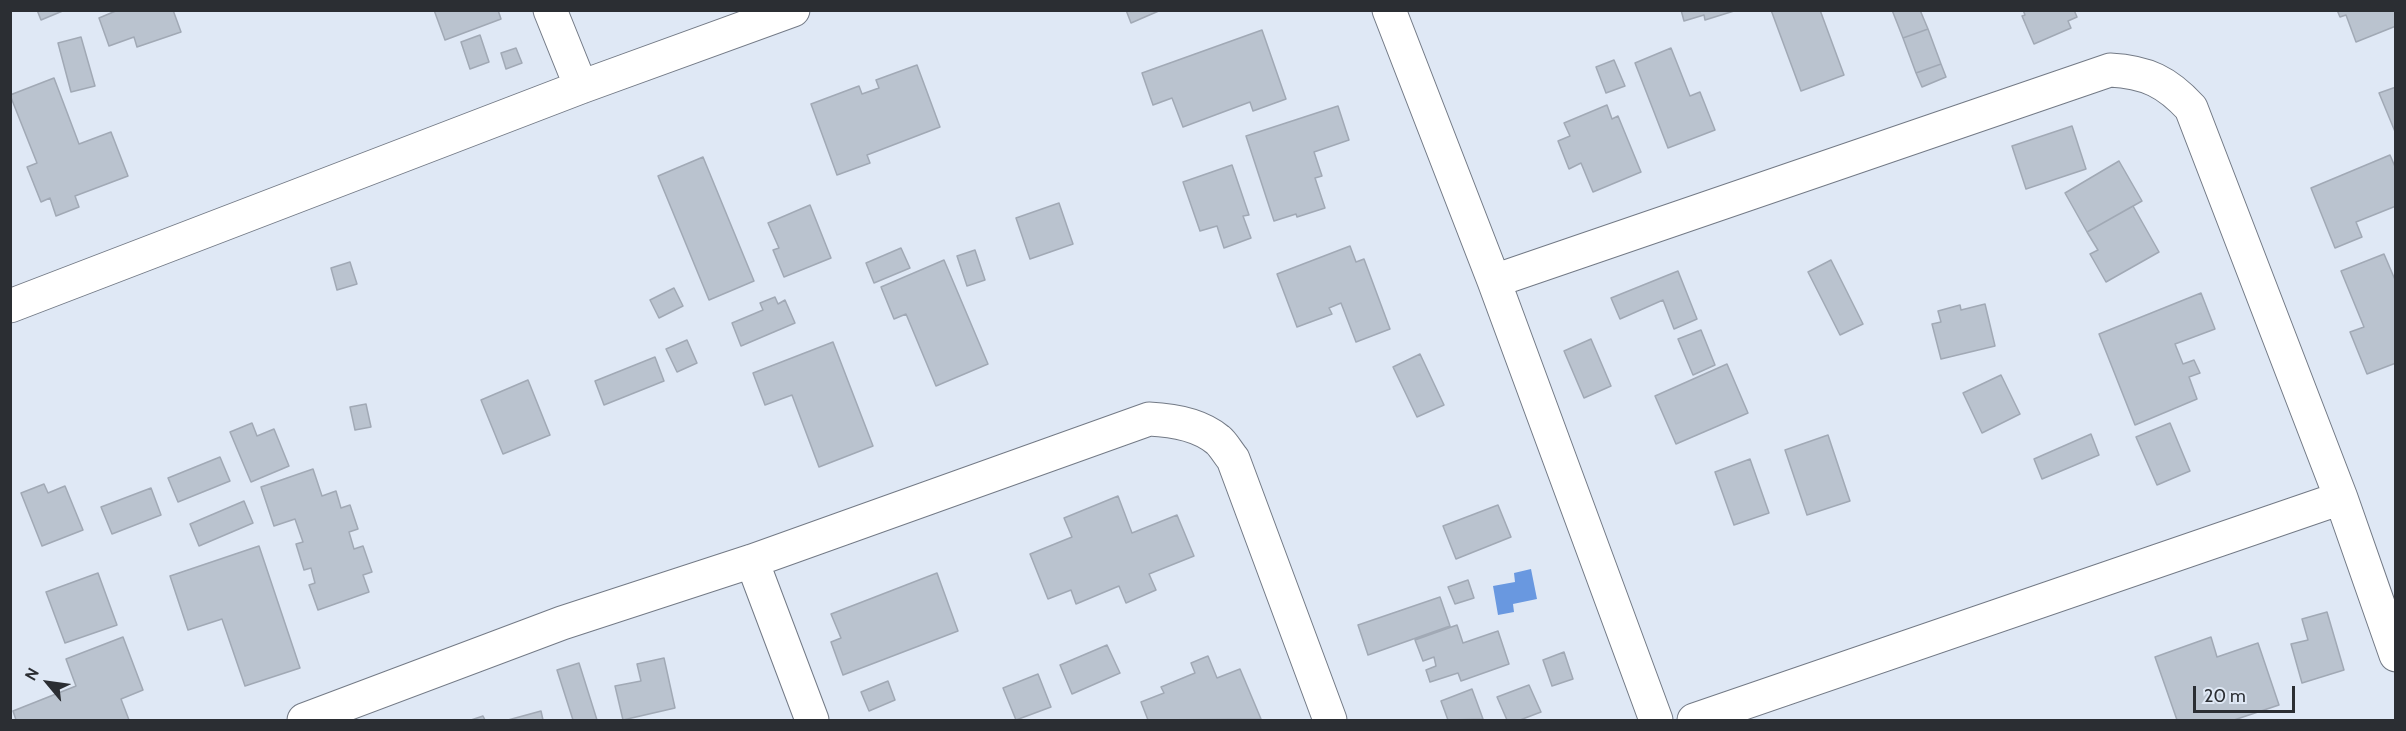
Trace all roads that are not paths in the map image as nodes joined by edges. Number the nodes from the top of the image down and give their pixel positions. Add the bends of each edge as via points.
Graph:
1 (549, 10) edge
2 (793, 10) edge
3 (1389, 10) edge
4 (581, 87) junction
5 (1494, 281) junction
6 (10, 306) edge
7 (2341, 498) junction
8 (752, 561) junction
9 (2396, 655) edge
10 (342, 713) edge
11 (304, 720) edge
12 (812, 720) edge
13 (1330, 720) edge
14 (1656, 720) edge
15 (1694, 720) edge

1 - 4 street
2 - 4 street
3 - 5 street
4 - 6 street
5 - 7 street via 2110,70 2132,71 2174,89 2191,108
5 - 14 street
7 - 9 street
7 - 15 street
8 - 10 street via 562,623
8 - 12 street
8 - 13 street via 1149,419 1174,420 1218,440 1233,459
10 - 11 street

